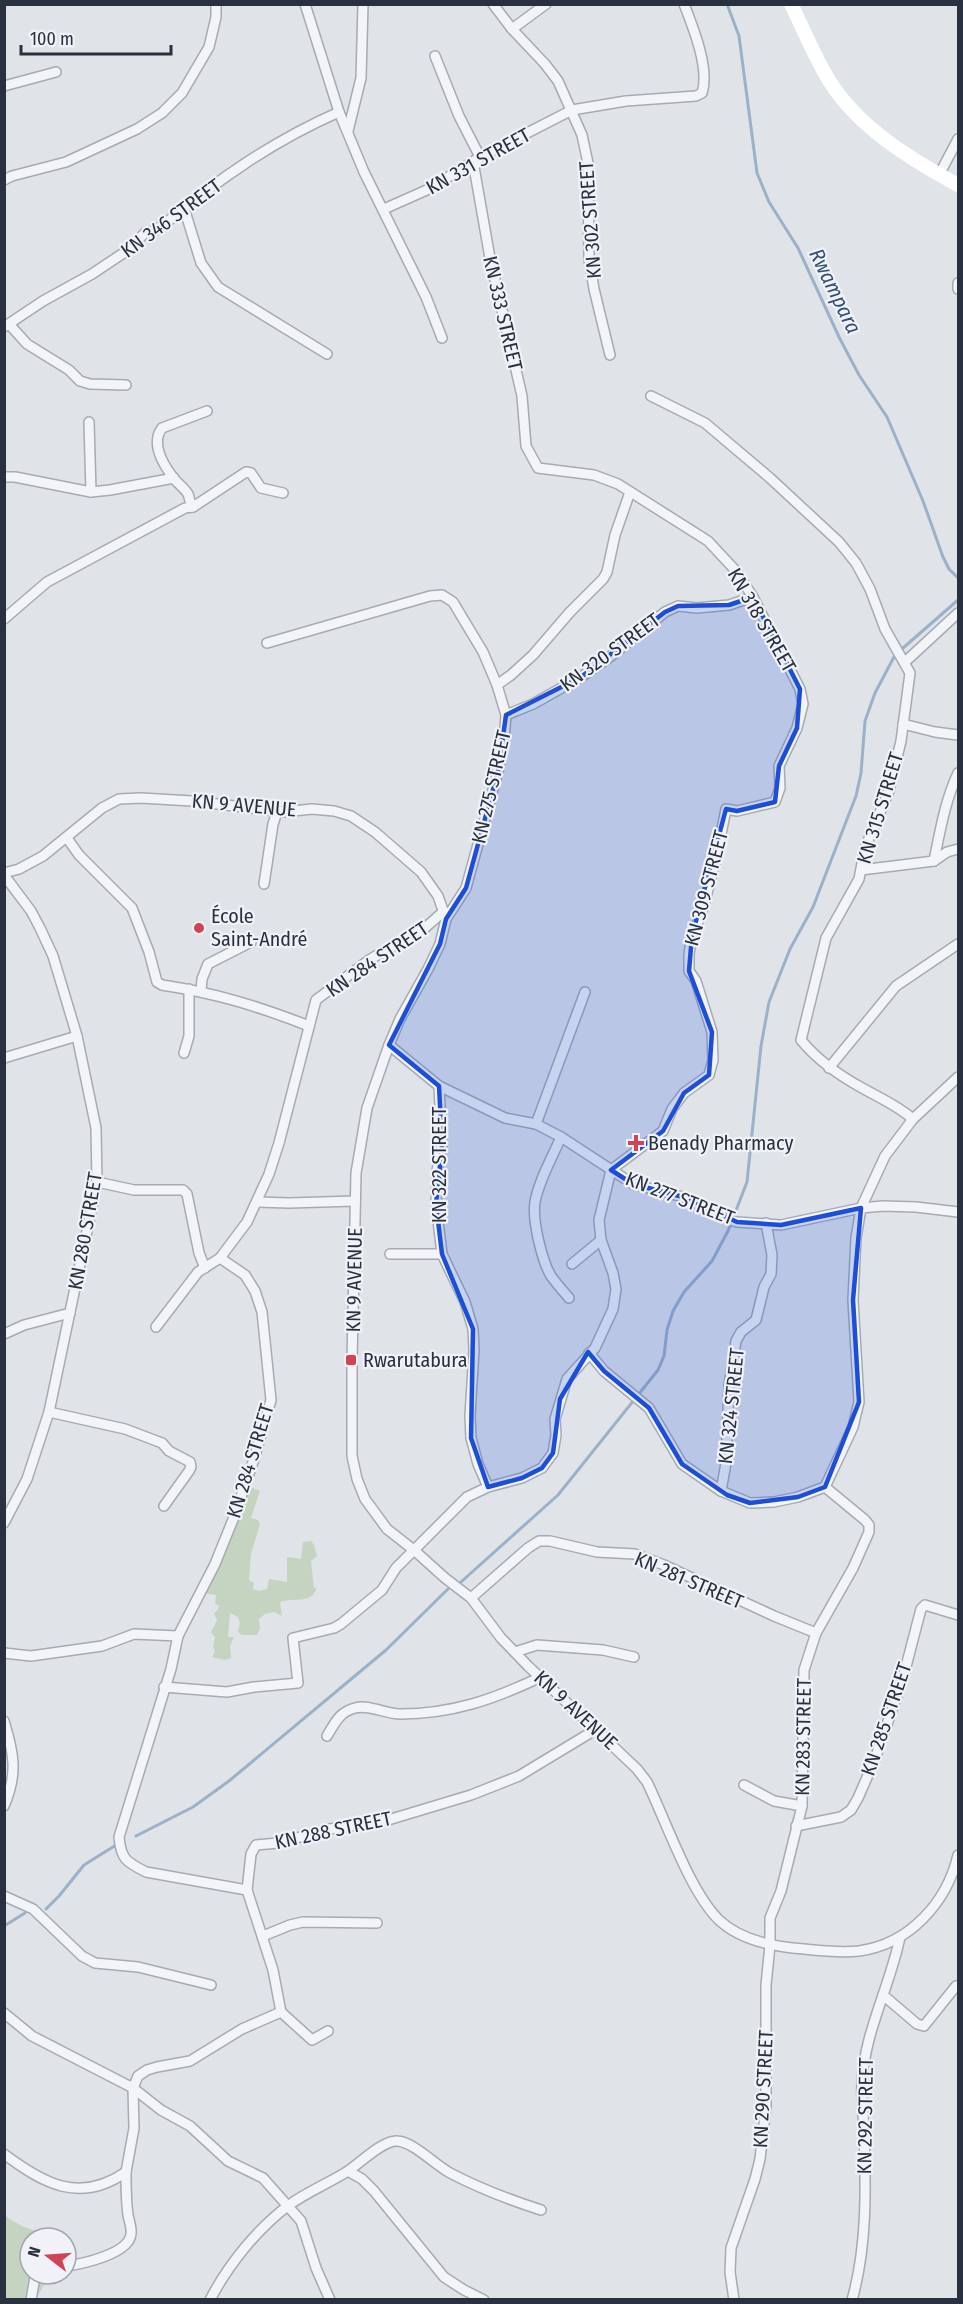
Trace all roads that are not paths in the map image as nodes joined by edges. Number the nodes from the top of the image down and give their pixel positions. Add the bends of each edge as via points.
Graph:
1 (216, 4) edge
2 (305, 4) edge
3 (363, 4) edge
4 (493, 4) edge
5 (546, 4) edge
6 (684, 4) edge
7 (791, 4) edge
8 (512, 29) junction
9 (435, 56) dead end
10 (56, 72) dead end
11 (4, 86) edge
12 (572, 110) junction
13 (339, 112) junction
14 (348, 131) junction
15 (958, 139) edge
16 (480, 157) junction
17 (939, 175) junction
18 (4, 180) edge
19 (958, 185) edge
20 (184, 208) junction
21 (384, 209) junction
22 (958, 283) edge
23 (958, 289) edge
24 (7, 326) edge
25 (442, 338) dead end
26 (327, 354) dead end
27 (610, 355) dead end
28 (126, 386) dead end
29 (651, 396) dead end
30 (207, 411) dead end
31 (89, 422) dead end
32 (538, 468) joint
33 (4, 477) edge
34 (174, 478) junction
35 (92, 492) junction
36 (630, 492) junction
37 (283, 493) dead end
38 (193, 507) junction
39 (753, 597) junction
40 (958, 614) edge
41 (4, 619) edge
42 (267, 643) dead end
43 (905, 663) junction
44 (497, 685) junction
45 (506, 715) junction
46 (903, 724) junction
47 (958, 735) edge
48 (958, 773) edge
49 (726, 809) joint
50 (277, 812) junction
51 (67, 838) junction
52 (958, 849) edge
53 (934, 861) junction
54 (861, 870) junction
55 (4, 874) edge
56 (264, 884) dead end
57 (445, 915) junction
58 (251, 942) dead end
59 (958, 944) edge
60 (189, 989) junction
61 (201, 991) junction
62 (585, 992) dead end
63 (309, 1026) junction
64 (77, 1036) junction
65 (389, 1045) junction
66 (184, 1053) dead end
67 (4, 1058) edge
68 (829, 1068) junction
69 (958, 1077) edge
70 (439, 1086) junction
71 (913, 1119) junction
72 (536, 1124) junction
73 (561, 1137) junction
74 (611, 1170) junction
75 (97, 1182) junction
76 (355, 1201) junction
77 (257, 1202) junction
78 (861, 1208) junction
79 (958, 1212) edge
80 (766, 1223) junction
81 (601, 1240) junction
82 (390, 1254) dead end
83 (442, 1254) junction
84 (220, 1258) junction
85 (572, 1264) dead end
86 (205, 1268) junction
87 (569, 1298) dead end
88 (70, 1313) junction
89 (156, 1327) dead end
90 (4, 1334) edge
91 (589, 1353) junction
92 (49, 1412) junction
93 (488, 1487) junction
94 (825, 1487) junction
95 (720, 1491) junction
96 (164, 1506) dead end
97 (4, 1523) edge
98 (416, 1551) junction
99 (471, 1598) junction
100 (958, 1615) edge
101 (816, 1633) junction
102 (178, 1636) junction
103 (4, 1653) edge
104 (515, 1653) junction
105 (634, 1657) dead end
106 (541, 1677) junction
107 (164, 1687) junction
108 (4, 1721) edge
109 (595, 1730) junction
110 (327, 1736) dead end
111 (744, 1785) dead end
112 (4, 1806) edge
113 (802, 1806) junction
114 (796, 1827) junction
115 (958, 1855) edge
116 (247, 1890) junction
117 (6, 1898) edge
118 (377, 1923) dead end
119 (263, 1936) junction
120 (900, 1937) junction
121 (770, 1945) junction
122 (211, 1985) dead end
123 (956, 1986) dead end
124 (883, 1995) junction
125 (280, 2012) junction
126 (4, 2013) edge
127 (328, 2031) dead end
128 (133, 2088) junction
129 (4, 2154) edge
130 (348, 2171) junction
131 (126, 2172) junction
132 (289, 2205) junction
133 (541, 2210) dead end
134 (78, 2265) edge
135 (210, 2300) edge
136 (330, 2300) edge
137 (484, 2300) edge
138 (734, 2300) edge
139 (852, 2300) edge

1 - 18 street via 209,47 182,93 162,113 66,162
2 - 13 street
3 - 14 street via 361,78
4 - 8 street, KN 302 STREET
5 - 8 street
6 - 12 street, KN 331 STREET via 700,55 702,93
7 - 17 main road via 842,98 890,142
8 - 12 street, KN 302 STREET via 558,81
9 - 16 street
10 - 11 street
12 - 16 street, KN 331 STREET
12 - 27 street, KN 302 STREET via 588,163 590,259
13 - 14 street
13 - 20 street, KN 346 STREET via 257,154
14 - 21 street
15 - 17 street
16 - 21 street, KN 331 STREET via 429,189
16 - 32 street, KN 333 STREET via 474,167 490,258 522,396 526,446
17 - 19 main road
20 - 24 street, KN 346 STREET via 92,274
20 - 26 street via 201,263 218,287
21 - 25 street
22 - 23 street
24 - 28 street via 80,381
29 - 43 street, KN 315 STREET via 705,423 826,529 856,563
30 - 34 street via 162,428 158,434 162,461
31 - 35 street
32 - 36 street, KN 318 STREET via 594,475
33 - 35 street
34 - 35 street
34 - 38 street
36 - 39 street, KN 318 STREET via 708,541 736,571
36 - 44 street via 603,579 533,655
37 - 38 street via 261,488 246,472
38 - 41 street via 47,582
39 - 45 street, KN 320 STREET via 729,605 678,606 665,612 581,677
39 - 49 street, KN 318 STREET via 793,672 803,704 797,728 779,766 780,788 775,802 737,812
40 - 43 street
42 - 44 street, KN 275 STREET via 430,596 442,596 453,602 483,652
43 - 46 street, KN 315 STREET via 910,681
44 - 45 street, KN 275 STREET
45 - 57 street, KN 275 STREET via 498,771 466,888
46 - 47 street
46 - 54 street, KN 315 STREET via 897,765 865,848
48 - 53 street
49 - 74 street, KN 309 STREET via 689,954 689,971 696,981 712,1032 709,1075 684,1093 663,1131
50 - 51 street, KN 9 AVENUE via 192,801 119,799
50 - 56 street
50 - 57 street, KN 9 AVENUE via 312,809 351,816 421,872 438,896
51 - 55 street, KN 9 AVENUE via 43,856
51 - 60 street via 132,908 157,982
52 - 53 street
53 - 54 street
54 - 68 street, KN 315 STREET via 826,938 801,1040
55 - 64 street, KN 280 STREET via 31,911 53,956
57 - 63 street, KN 284 STREET via 369,960 316,1000
57 - 65 street, KN 9 AVENUE via 440,944
58 - 61 street via 208,964
59 - 68 street via 896,986
60 - 61 street
60 - 66 street via 189,1036
61 - 63 street
62 - 72 street
63 - 77 street, KN 284 STREET via 288,1116
64 - 67 street
64 - 75 street, KN 280 STREET via 96,1128
65 - 70 street, KN 277 STREET
65 - 76 street, KN 9 AVENUE via 368,1108
68 - 71 street, KN 315 STREET via 893,1103
69 - 71 street
70 - 72 street, KN 277 STREET via 505,1118
70 - 83 street, KN 322 STREET via 442,1145 436,1204
71 - 78 street via 885,1156
72 - 73 street, KN 277 STREET
73 - 74 street, KN 277 STREET
73 - 87 street via 534,1204 540,1245 550,1274
74 - 80 street, KN 277 STREET via 633,1184 687,1198 724,1218
74 - 81 street via 599,1220
75 - 86 street via 134,1190 183,1190 190,1201
75 - 88 street, KN 280 STREET
76 - 77 street
76 - 98 street, KN 9 AVENUE via 352,1455 357,1479 374,1515
77 - 84 street, KN 284 STREET via 248,1222
78 - 79 street, KN 277 STREET via 916,1207
78 - 80 street, KN 277 STREET via 781,1225
78 - 94 street via 853,1300 859,1402 853,1427
80 - 95 street, KN 324 STREET via 771,1274 756,1320 736,1341
81 - 85 street
81 - 91 street via 616,1289 613,1309
82 - 83 street
83 - 93 street, KN 322 STREET via 473,1329 471,1438
84 - 86 street
84 - 102 street, KN 284 STREET via 245,1275 259,1301 271,1400 234,1517
86 - 89 street
88 - 90 street
88 - 92 street, KN 280 STREET
91 - 93 street via 567,1379 555,1419 553,1453 542,1468
91 - 95 street via 604,1371 649,1408 682,1464
92 - 96 street via 124,1429 162,1443 190,1462 189,1471
92 - 97 street, KN 280 STREET via 27,1479
93 - 98 street via 454,1508
94 - 95 street, KN 324 STREET via 798,1497 750,1503
94 - 101 street, KN 283 STREET via 865,1520 869,1532
98 - 99 street, KN 9 AVENUE
98 - 107 street via 396,1568 382,1590 341,1624 293,1638 297,1683 227,1692
99 - 101 street, KN 281 STREET via 528,1548 539,1541 550,1541 597,1552 635,1554
99 - 104 street, KN 9 AVENUE
100 - 114 street, KN 285 STREET via 925,1605 921,1609 886,1728 850,1810 842,1817
101 - 113 street, KN 283 STREET via 804,1670
102 - 103 street via 134,1634 102,1646 31,1656
102 - 107 street, KN 284 STREET
104 - 105 street via 537,1645 603,1650
104 - 106 street, KN 9 AVENUE
106 - 109 street, KN 9 AVENUE
106 - 110 street via 498,1697 454,1708 398,1714 356,1707 338,1716
107 - 116 street, KN 284 STREET via 122,1823 121,1854 131,1865 146,1872
108 - 112 street via 13,1750 12,1787
109 - 116 street, KN 288 STREET via 519,1776 471,1795 388,1820 256,1845 251,1854
109 - 121 street, KN 9 AVENUE via 647,1782 705,1904 721,1922 748,1938
111 - 113 street via 774,1801
113 - 114 street, KN 283 STREET
114 - 121 street, KN 283 STREET via 781,1891 770,1918
115 - 120 street, KN 9 AVENUE via 954,1873 938,1902
116 - 119 street, KN 288 STREET
117 - 122 street via 33,1909 82,1956 95,1963 138,1967
118 - 119 street via 303,1922
119 - 125 street, KN 288 STREET via 277,1984
120 - 121 street, KN 9 AVENUE via 860,1951
120 - 124 street, KN 292 STREET
121 - 138 street, KN 290 STREET via 766,1985 766,2106 755,2180 731,2248
123 - 124 street via 924,2025 917,2024
124 - 139 street, KN 292 STREET via 866,2051 862,2084 863,2235
125 - 127 street via 312,2040
125 - 128 street via 242,2029 190,2061 147,2070 138,2076
126 - 128 street via 32,2036
128 - 131 street via 135,2127
128 - 132 street via 190,2126 228,2161 263,2178
129 - 131 street via 54,2185 67,2188 87,2189 106,2184
130 - 132 street
130 - 133 street via 391,2141 400,2141 450,2173
130 - 137 street via 374,2191 444,2277
131 - 134 street via 131,2233 128,2242
132 - 135 street via 238,2257
132 - 136 street via 301,2221

